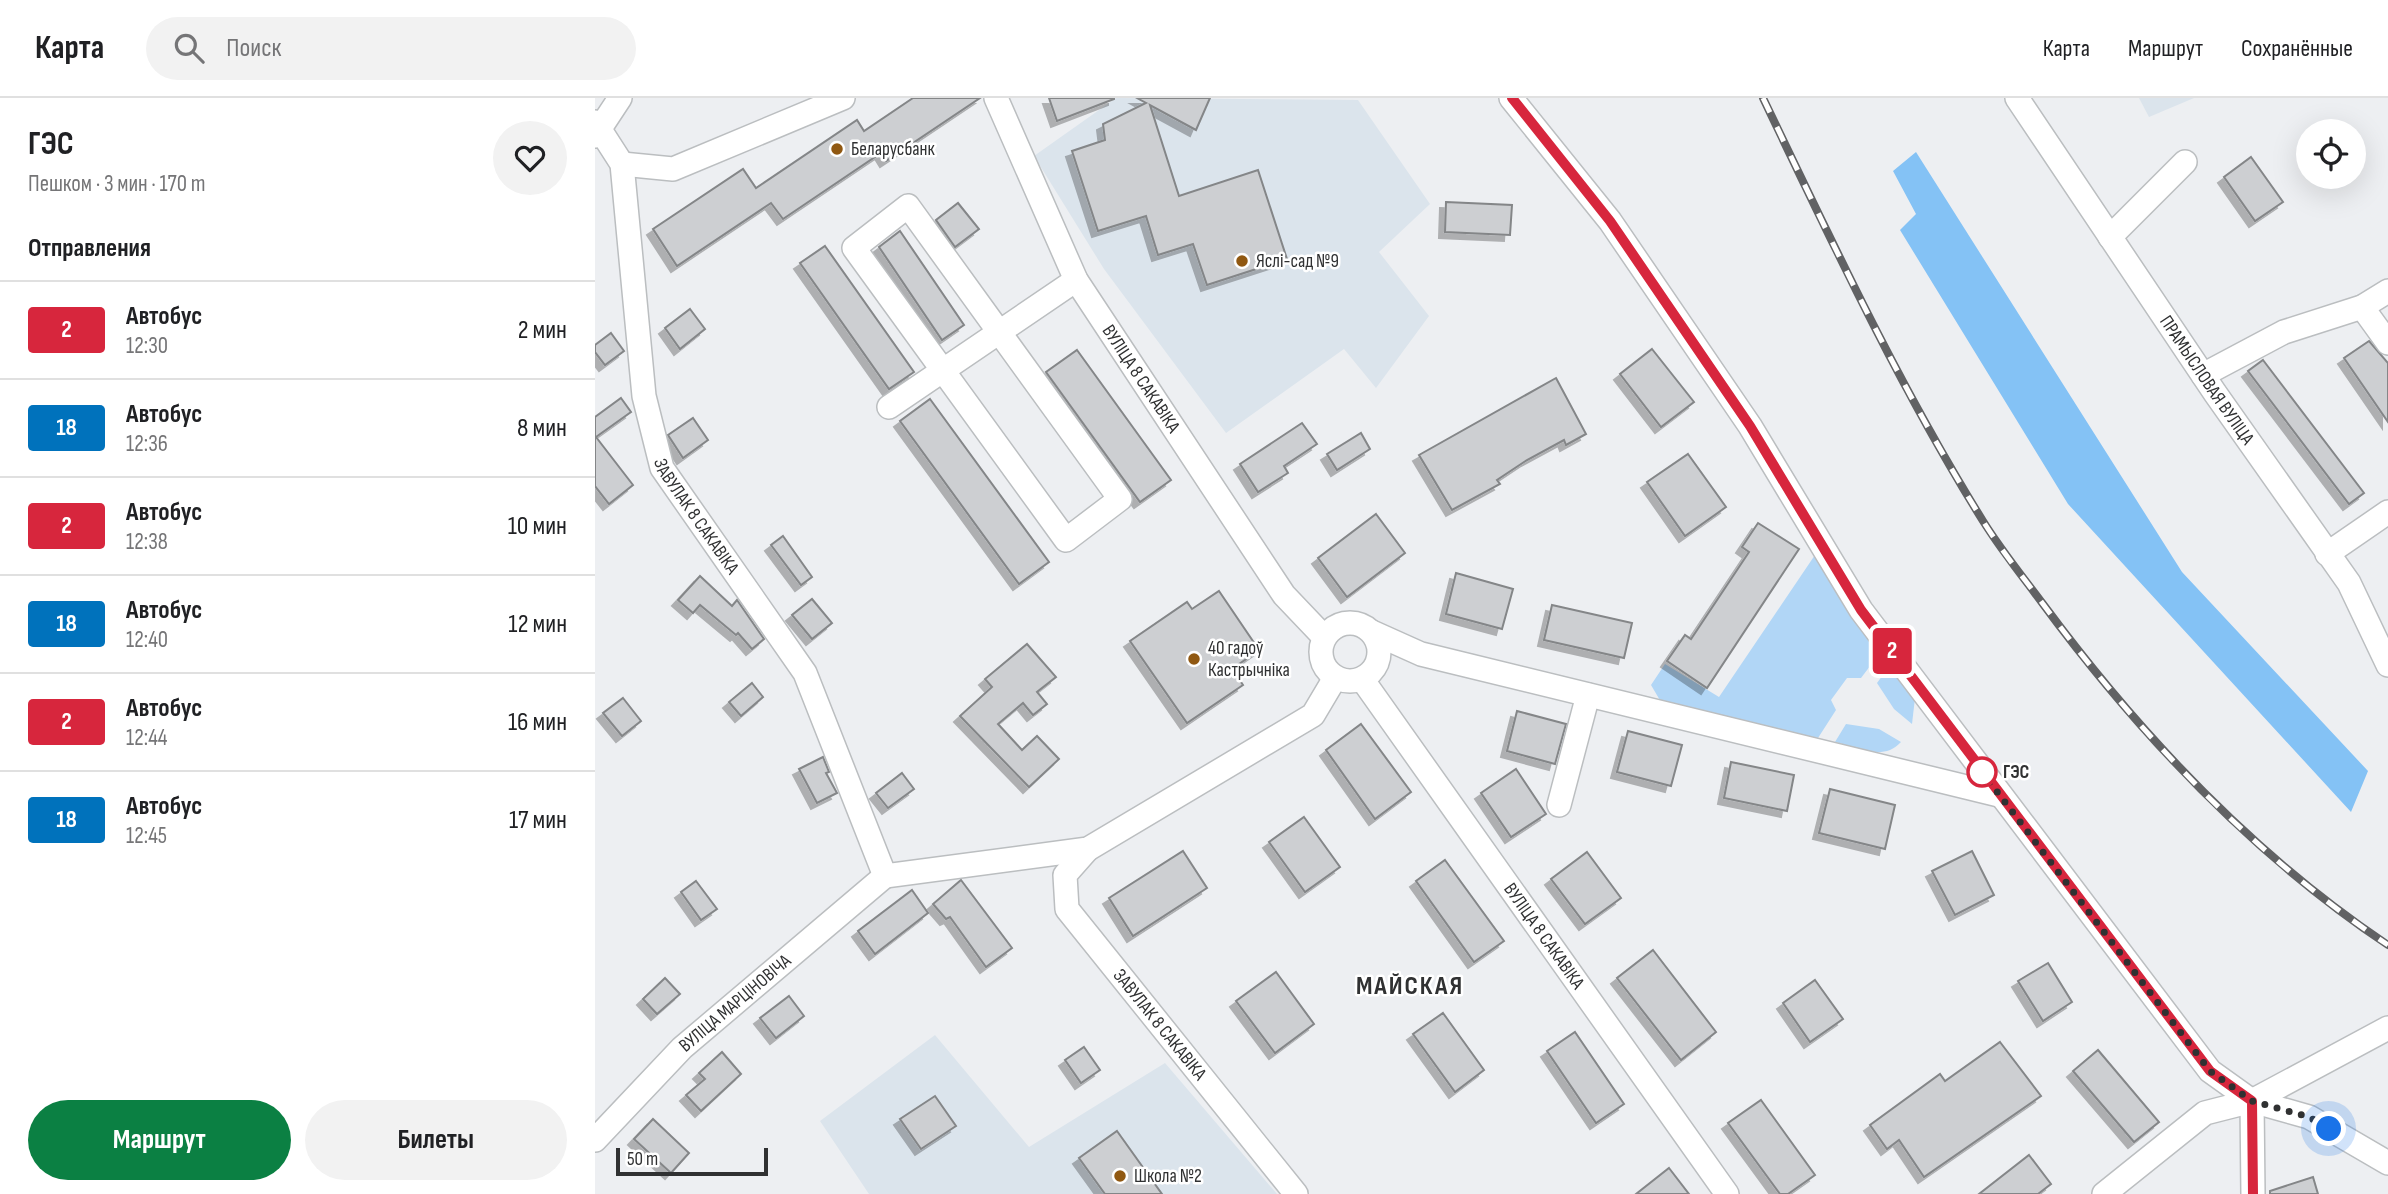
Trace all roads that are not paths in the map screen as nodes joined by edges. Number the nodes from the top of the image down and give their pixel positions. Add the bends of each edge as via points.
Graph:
1 (621, 98) edge
2 (843, 98) edge
3 (996, 98) edge
4 (1511, 98) edge
5 (2017, 98) edge
6 (597, 129) edge
7 (2185, 162) dead end
8 (622, 164) junction
9 (2110, 237) junction
10 (1076, 280) junction
11 (2388, 291) edge
12 (2362, 307) junction
13 (999, 333) junction
14 (2388, 343) edge
15 (943, 371) junction
16 (2203, 375) junction
17 (889, 407) dead end
18 (2388, 512) edge
19 (2327, 554) junction
20 (1372, 632) junction
21 (1324, 638) junction
22 (1421, 654) junction
23 (2388, 665) edge
24 (1366, 677) junction
25 (1335, 678) junction
26 (1588, 695) junction
27 (1999, 795) junction
28 (1559, 805) dead end
29 (1088, 849) junction
30 (885, 876) junction
31 (2388, 1028) edge
32 (2252, 1101) junction
33 (595, 1140) edge
34 (2388, 1163) edge
35 (1296, 1194) edge
36 (1727, 1194) edge
37 (2104, 1194) edge
38 (2253, 1194) edge

1 - 6 street
2 - 8 street via 673,169
3 - 10 street, ВУЛІЦА 8 САКАВІКА
4 - 27 street via 1610,221 1750,426 1861,610
5 - 9 street, ПРАМЫСЛОВАЯ ВУЛІЦА
6 - 8 street, ЗАВУЛАК 8 САКАВІКА
7 - 9 street
8 - 30 street, ЗАВУЛАК 8 САКАВІКА via 644,396 662,468 805,673
9 - 16 street, ПРАМЫСЛОВАЯ ВУЛІЦА
10 - 13 street
10 - 21 street, ВУЛІЦА 8 САКАВІКА via 1284,595
11 - 12 street
12 - 14 street
12 - 16 street via 2284,332
13 - 15 street
13 - 15 street via 908,206 854,248
13 - 15 street via 1119,499 1066,540
15 - 17 street
16 - 19 street, ПРАМЫСЛОВАЯ ВУЛІЦА
18 - 19 street
19 - 23 street, ПРАМЫСЛОВАЯ ВУЛІЦА via 2349,583
20 - 21 street via 1346,623
20 - 22 street
20 - 24 street via 1379,659
21 - 25 street via 1322,664
22 - 24 street
22 - 26 street
24 - 25 street
24 - 36 street, ВУЛІЦА 8 САКАВІКА
25 - 29 street via 1313,715
26 - 27 street
26 - 28 street
27 - 32 street via 2210,1071
29 - 30 street
29 - 35 street, ЗАВУЛАК 8 САКАВІКА via 1065,875 1067,909
30 - 33 street, ВУЛІЦА МАРЦІНОВІЧА via 682,1048
31 - 32 street
32 - 34 street via 2309,1117
32 - 37 street via 2205,1113
32 - 38 street

